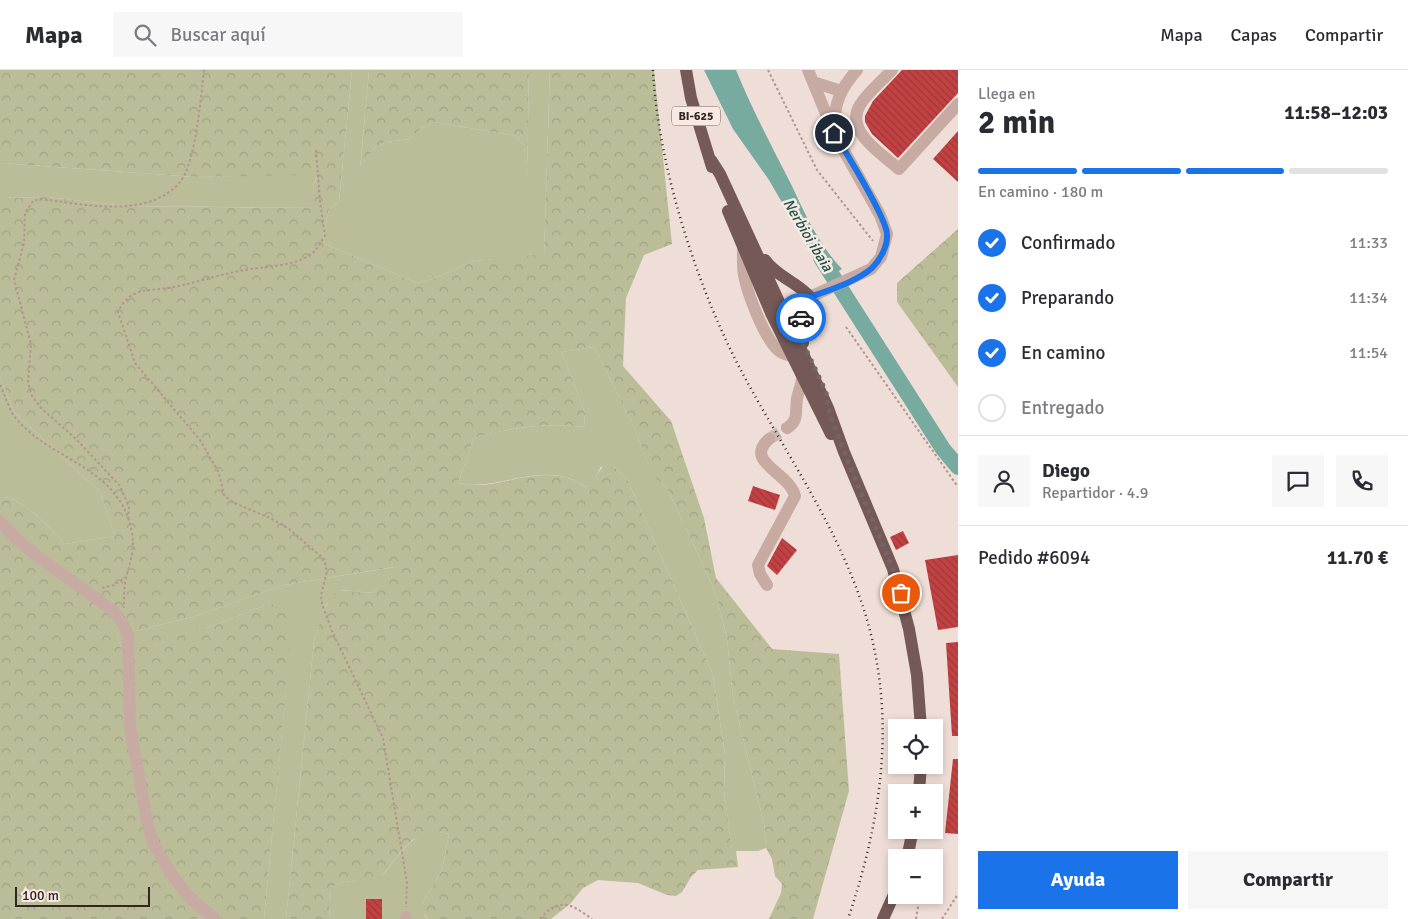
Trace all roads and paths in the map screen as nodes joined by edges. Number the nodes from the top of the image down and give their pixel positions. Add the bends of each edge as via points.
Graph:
1 (204, 70) edge
2 (686, 70) edge
3 (768, 70) edge
4 (857, 70) edge
5 (892, 70) edge
6 (810, 76) edge
7 (841, 92) junction
8 (958, 104) edge
9 (834, 133) junction
10 (316, 150) dead end
11 (711, 160) junction
12 (728, 194) junction
13 (737, 234) junction
14 (879, 252) junction
15 (797, 287) junction
16 (808, 302) junction
17 (780, 307) junction
18 (846, 326) dead end
19 (801, 376) junction
20 (0, 385) edge
21 (828, 408) junction
22 (787, 428) tunnel mouth
23 (769, 438) tunnel mouth
24 (844, 452) junction
25 (958, 487) edge
26 (128, 519) junction
27 (0, 521) edge
28 (126, 577) junction
29 (767, 585) dead end
30 (83, 589) junction
31 (122, 620) junction
32 (920, 719) edge
33 (958, 894) edge
34 (890, 904) edge
35 (918, 904) edge
36 (406, 918) edge
37 (215, 919) edge
38 (540, 919) edge
39 (592, 919) edge
40 (883, 919) edge
41 (916, 919) edge
42 (942, 919) edge

1 - 26 path via 198,122 188,163 181,181 167,193 140,205 103,206 41,199 33,201 25,213 24,243 14,280 31,344 30,390 40,407 76,439 120,486 129,507
2 - 11 main road, BI-625 via 691,98
3 - 14 path via 816,170
4 - 7 street
5 - 8 street via 860,104 857,125 861,134 899,169
6 - 7 street
6 - 9 street
7 - 9 street via 834,113
9 - 14 street via 885,226 887,234
10 - 36 path via 325,236 316,251 281,265 135,293 127,298 118,312 135,362 200,440 219,473 224,495 232,502 283,525 324,559 327,570 322,604 383,738 407,883
11 - 12 main road
11 - 13 main road, BI-625
12 - 15 main road via 738,203 772,269
12 - 17 main road
13 - 17 main road via 768,295
13 - 19 main road, BI-625
14 - 16 street via 871,269
15 - 16 main road via 803,290
15 - 17 main road via 787,290
16 - 17 main road via 796,312
16 - 21 main road via 800,331 826,392
17 - 19 main road via 783,328 799,362
17 - 21 main road
18 - 25 path
19 - 22 street via 797,416 793,425
19 - 24 main road, BI-625
20 - 26 path via 14,416 40,439 98,477 117,497
21 - 24 main road
23 - 29 street via 760,452 764,462 792,486 795,496 758,564
24 - 32 main road, BI-625 via 901,593 917,675
26 - 28 path via 133,554
27 - 30 street via 19,542
28 - 30 path via 114,585
28 - 31 path
30 - 31 street via 110,607
31 - 37 street via 128,635 130,727 148,826 154,845 172,875 192,900
33 - 42 path
34 - 40 main road
35 - 41 path
38 - 39 path via 549,910 566,903

